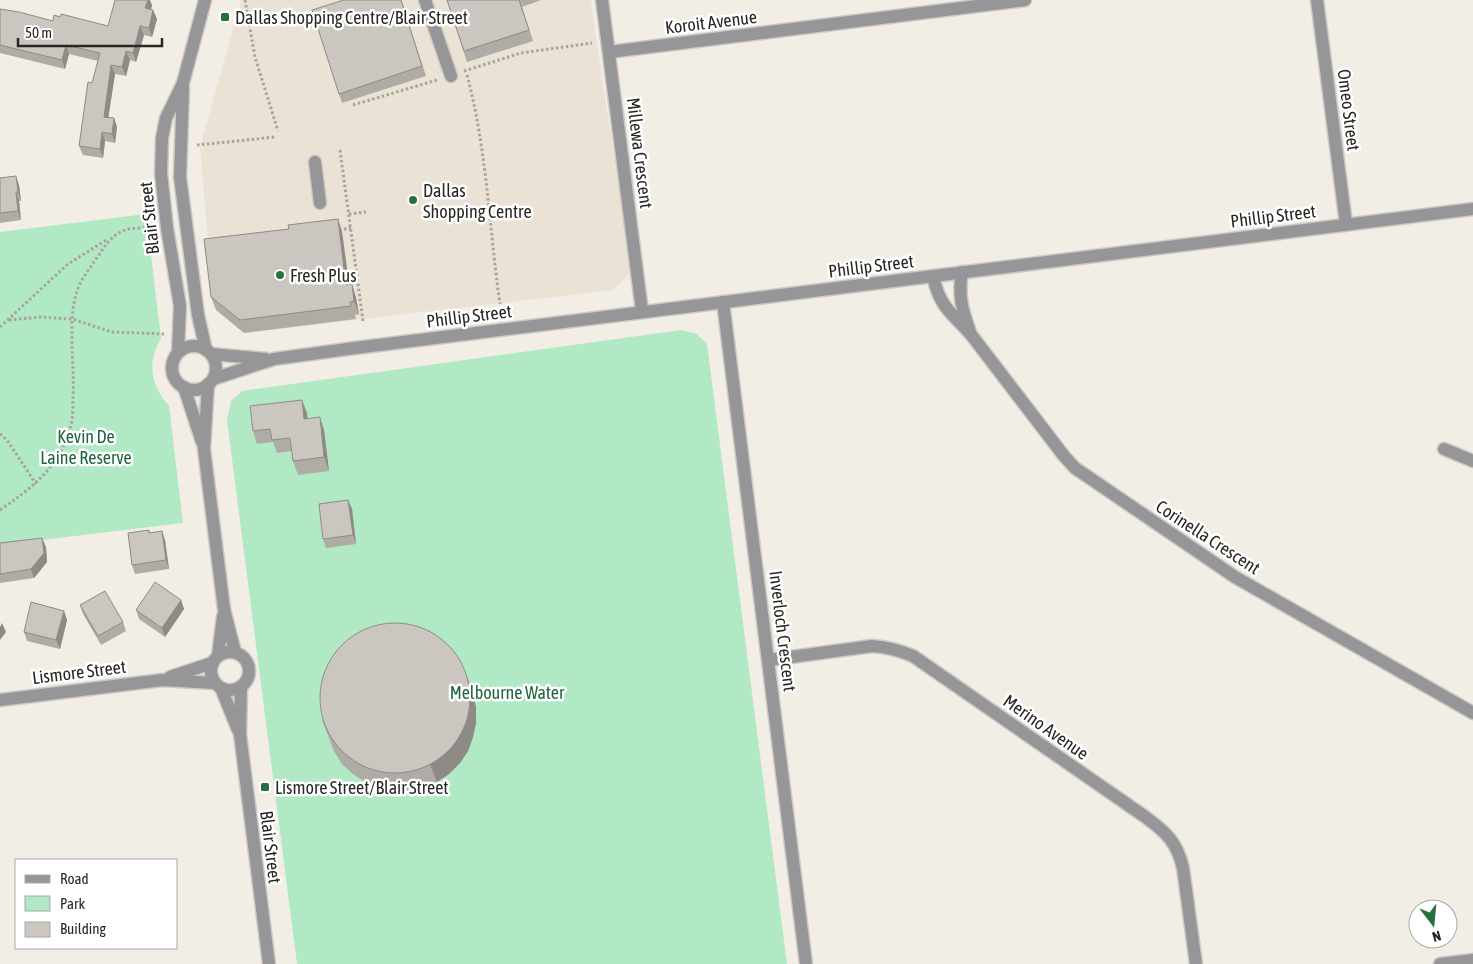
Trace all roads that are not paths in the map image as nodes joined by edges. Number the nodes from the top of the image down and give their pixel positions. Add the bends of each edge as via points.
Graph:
1 (205, 0) edge
2 (425, 0) edge
3 (602, 0) edge
4 (1025, 0) edge
5 (1317, 0) edge
6 (608, 46) junction
7 (451, 76) road end
8 (184, 83) junction
9 (315, 162) dead end
10 (320, 203) dead end
11 (1473, 209) edge
12 (1346, 224) junction
13 (962, 272) junction
14 (933, 276) junction
15 (723, 302) junction
16 (642, 311) junction
17 (971, 334) junction
18 (178, 352) junction
19 (209, 352) junction
20 (274, 359) junction
21 (211, 382) junction
22 (184, 387) junction
23 (204, 449) junction
24 (1444, 449) dead end
25 (1473, 460) edge
26 (224, 609) junction
27 (236, 652) junction
28 (215, 660) junction
29 (769, 660) junction
30 (162, 680) junction
31 (218, 685) junction
32 (241, 686) junction
33 (0, 700) edge
34 (1473, 713) edge
35 (240, 734) junction
36 (1473, 960) edge
37 (269, 964) edge
38 (806, 964) edge
39 (1196, 964) edge
40 (1440, 964) edge

1 - 8 street, Blair Street
2 - 7 street
3 - 6 street, Millewa Crescent
4 - 6 street, Koroit Avenue
5 - 12 street, Omeo Street
6 - 16 street, Millewa Crescent
8 - 18 street, Blair Street via 166,118 161,174 180,306
8 - 19 street, Blair Street via 180,177 198,315
9 - 10 street
11 - 12 street, Phillip Street
12 - 13 street, Phillip Street
13 - 14 street, Phillip Street
13 - 17 street, Corinella Crescent via 959,288
14 - 15 street, Phillip Street
14 - 17 street, Corinella Crescent via 941,302
15 - 16 street, Phillip Street
15 - 29 street, Inverloch Crescent
16 - 20 street, Phillip Street
17 - 34 street, Corinella Crescent via 1075,468 1235,577
18 - 19 street via 192,346
18 - 22 street via 172,371
19 - 20 street, Phillip Street
19 - 21 street via 216,366
20 - 21 street, Phillip Street
21 - 22 street via 197,389
21 - 23 street
22 - 23 street
23 - 26 street
24 - 25 street
26 - 27 street
26 - 28 street
27 - 28 street via 223,653
27 - 32 street via 248,665 248,677
28 - 30 street, Lismore Street
28 - 31 street via 211,674
29 - 38 street, Inverloch Crescent
29 - 39 street, Merino Avenue via 872,646 899,650 913,656 1144,816 1168,835 1180,857
30 - 31 street, Lismore Street
30 - 33 street, Lismore Street
31 - 32 street via 231,690
31 - 35 street, Blair Street
32 - 35 street, Blair Street
35 - 37 street, Blair Street
36 - 40 street

